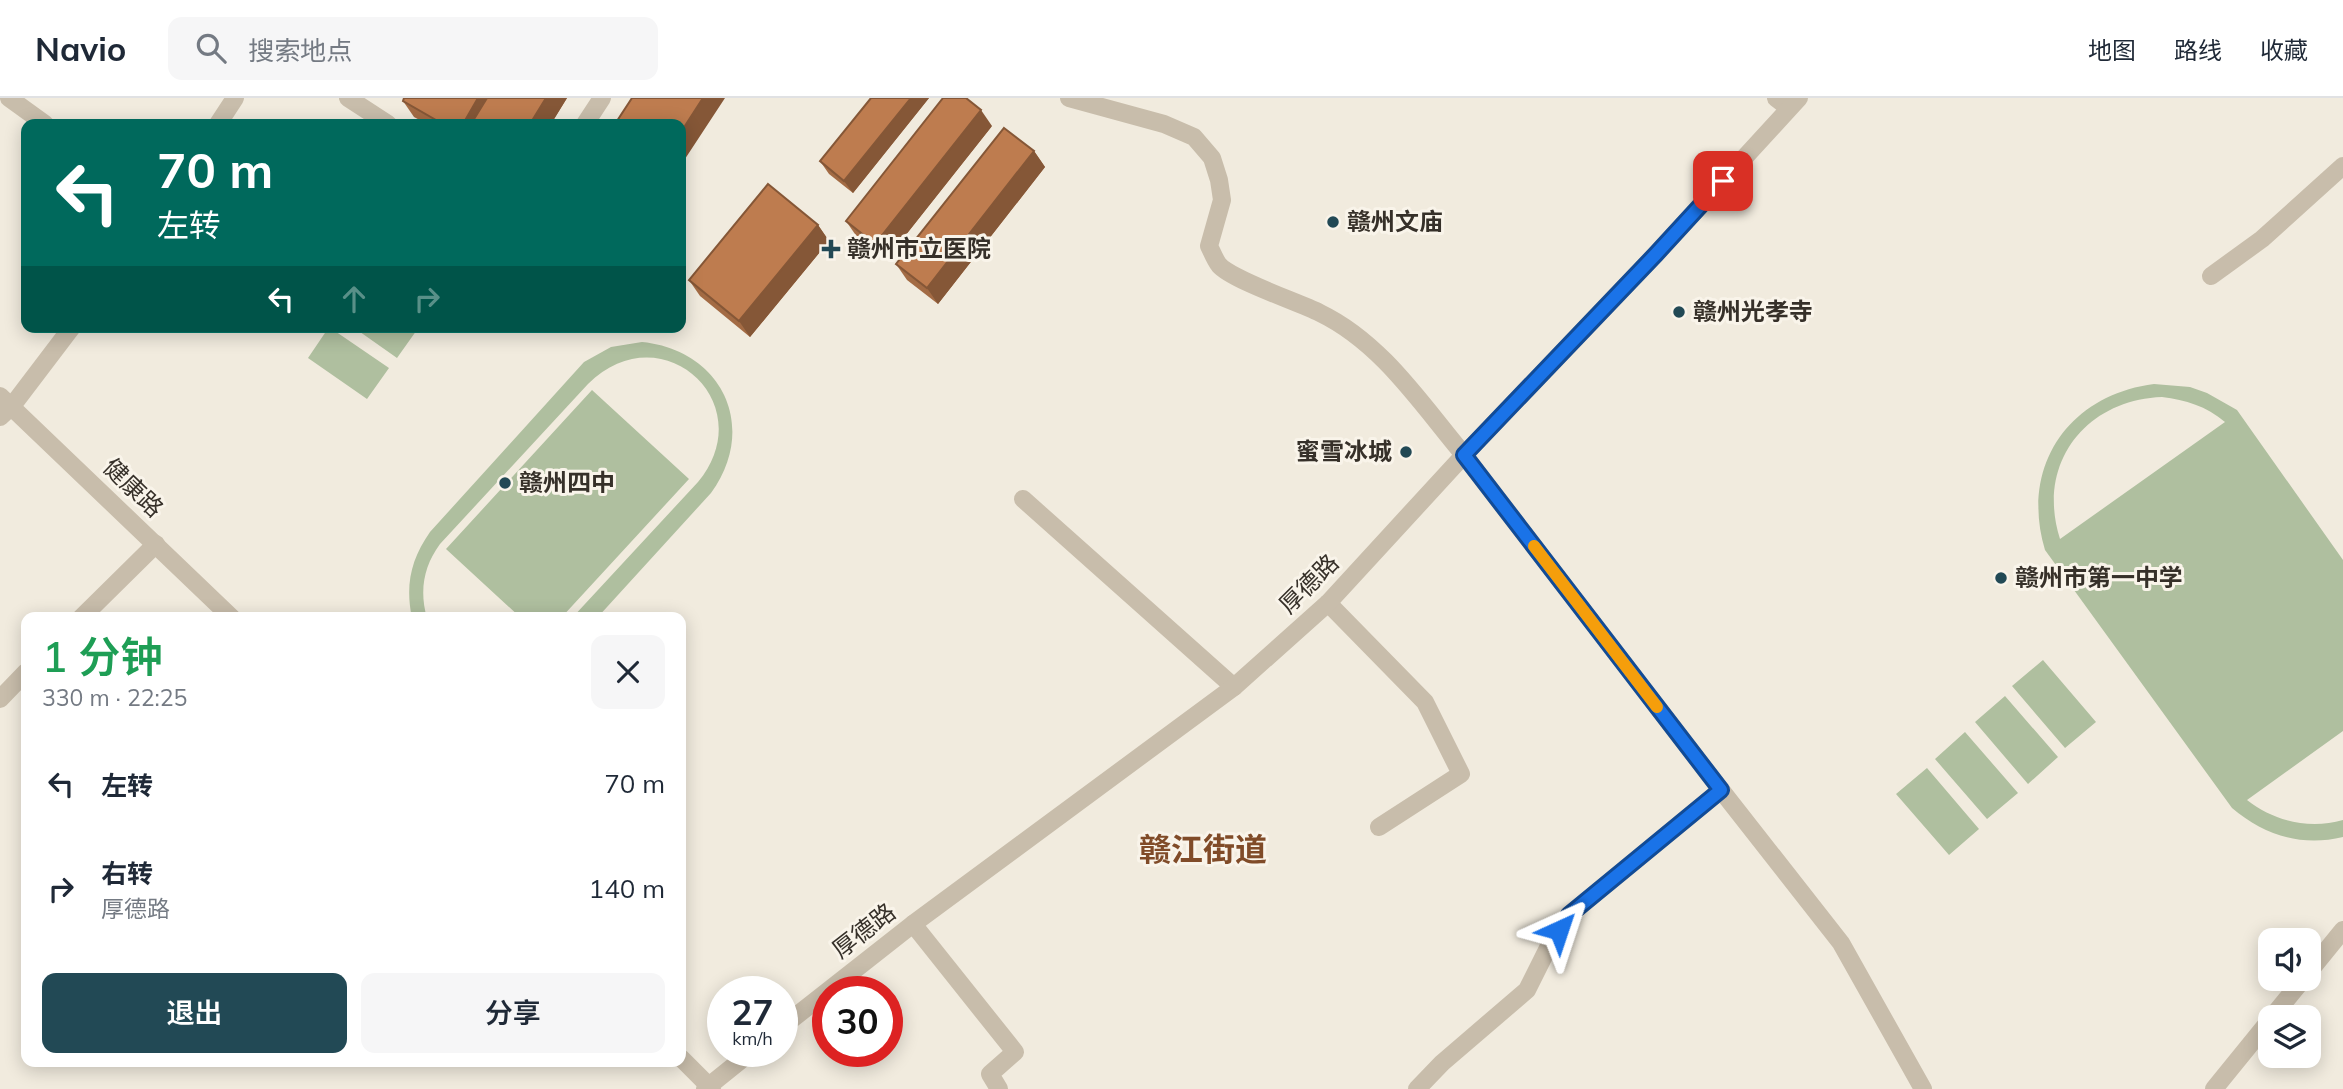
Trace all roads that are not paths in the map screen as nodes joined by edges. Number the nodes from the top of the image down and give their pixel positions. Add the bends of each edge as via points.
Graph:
1 (9, 98) edge
2 (235, 98) edge
3 (348, 98) edge
4 (602, 98) edge
5 (1069, 98) edge
6 (1788, 101) edge
7 (38, 119) edge
8 (221, 119) edge
9 (380, 119) edge
10 (588, 119) edge
11 (2343, 166) edge
12 (2211, 276) dead end
13 (67, 333) edge
14 (4, 406) edge
15 (1464, 455) junction
16 (1023, 499) dead end
17 (156, 544) junction
18 (1328, 603) junction
19 (87, 612) edge
20 (226, 612) edge
21 (21, 678) edge
22 (1234, 687) junction
23 (0, 699) edge
24 (1721, 790) junction
25 (1379, 827) dead end
26 (913, 923) junction
27 (2343, 930) edge
28 (2321, 957) edge
29 (2293, 991) edge
30 (2282, 1005) edge
31 (798, 1014) edge
32 (2258, 1034) edge
33 (686, 1063) edge
34 (734, 1067) edge
35 (709, 1088) edge
36 (999, 1089) edge
37 (1417, 1089) edge
38 (1923, 1089) edge
39 (2214, 1089) edge

1 - 7 street
2 - 8 street
3 - 9 street
4 - 10 street
5 - 15 street via 1194,137 1212,158 1219,180 1222,200 1209,246 1220,266 1354,333 1378,353
6 - 15 street, 厚德路 via 1656,254
11 - 12 street via 2262,239
13 - 14 street
14 - 17 street, 健康路
15 - 18 street, 厚德路
15 - 24 street
16 - 22 street
17 - 19 street
17 - 20 street, 健康路
18 - 22 street, 厚德路
18 - 25 street via 1425,702 1461,774
21 - 23 street
22 - 26 street, 厚德路
24 - 37 street via 1569,915 1527,990
24 - 38 street via 1841,943
26 - 31 street, 厚德路
26 - 36 street via 1014,1052 990,1074
27 - 28 street
29 - 30 street
32 - 39 street
33 - 35 street
34 - 35 street

